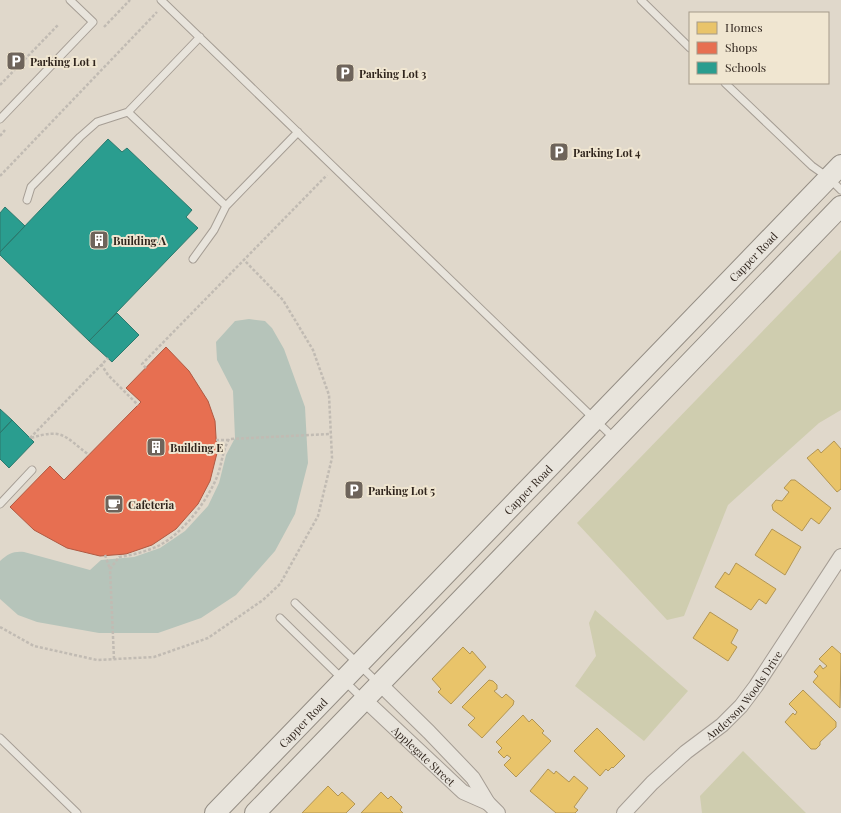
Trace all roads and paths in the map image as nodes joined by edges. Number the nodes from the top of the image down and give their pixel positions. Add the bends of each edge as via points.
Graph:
1 (70, 0) edge
2 (161, 0) edge
3 (641, 0) edge
4 (157, 12) dead end
5 (58, 25) dead end
6 (200, 37) junction
7 (689, 47) edge
8 (726, 84) edge
9 (0, 85) edge
10 (128, 112) junction
11 (0, 119) edge
12 (298, 132) junction
13 (327, 175) dead end
14 (0, 176) edge
15 (837, 177) edge
16 (27, 200) dead end
17 (226, 206) junction
18 (841, 206) edge
19 (193, 259) dead end
20 (244, 260) junction
21 (108, 358) dead end
22 (101, 364) junction
23 (146, 368) dead end
24 (138, 405) dead end
25 (595, 420) junction
26 (331, 434) junction
27 (216, 440) dead end
28 (229, 440) junction
29 (616, 440) junction
30 (88, 455) dead end
31 (32, 470) dead end
32 (0, 504) edge
33 (105, 556) dead end
34 (841, 556) edge
35 (110, 569) junction
36 (295, 603) dead end
37 (280, 618) dead end
38 (0, 627) edge
39 (114, 660) junction
40 (359, 664) junction
41 (343, 680) junction
42 (380, 684) junction
43 (365, 700) junction
44 (429, 732) junction
45 (0, 738) edge
46 (414, 747) junction
47 (493, 808) edge
48 (77, 813) edge
49 (215, 813) edge
50 (255, 813) edge
51 (624, 813) edge

1 - 11 lane via 93,22
2 - 6 lane
3 - 7 lane
4 - 14 path
5 - 9 path
6 - 10 lane
6 - 12 lane
8 - 15 lane via 812,166
10 - 16 lane via 97,122 31,186
10 - 17 lane
12 - 17 lane
12 - 25 lane
13 - 20 path
15 - 25 street, Capper Road
17 - 19 lane via 214,230
18 - 29 street
20 - 23 path via 142,364
20 - 26 path via 283,300 313,350 329,395
21 - 22 path
22 - 24 path via 108,375
22 - 30 path via 30,438 49,432 60,434
25 - 29 lane
25 - 40 street, Capper Road
26 - 28 path
26 - 39 path via 332,458 318,516 280,584 263,600 208,638 154,657
27 - 28 path
28 - 35 path via 223,449 217,476 203,503 187,523 161,544 119,557
29 - 42 street
31 - 32 lane
33 - 35 path
34 - 51 street, Anderson Woods Drive via 741,706 652,783
35 - 39 path
36 - 40 lane
37 - 41 lane
38 - 39 path via 34,646 97,660
40 - 41 street, Capper Road
40 - 42 lane
41 - 43 lane
41 - 49 street, Capper Road
42 - 43 street
42 - 44 street, Applegate Street
43 - 46 street, Applegate Street
43 - 50 street
44 - 46 street
44 - 47 street, Applegate Street via 473,778
45 - 48 lane
46 - 47 street, Applegate Street via 463,792

